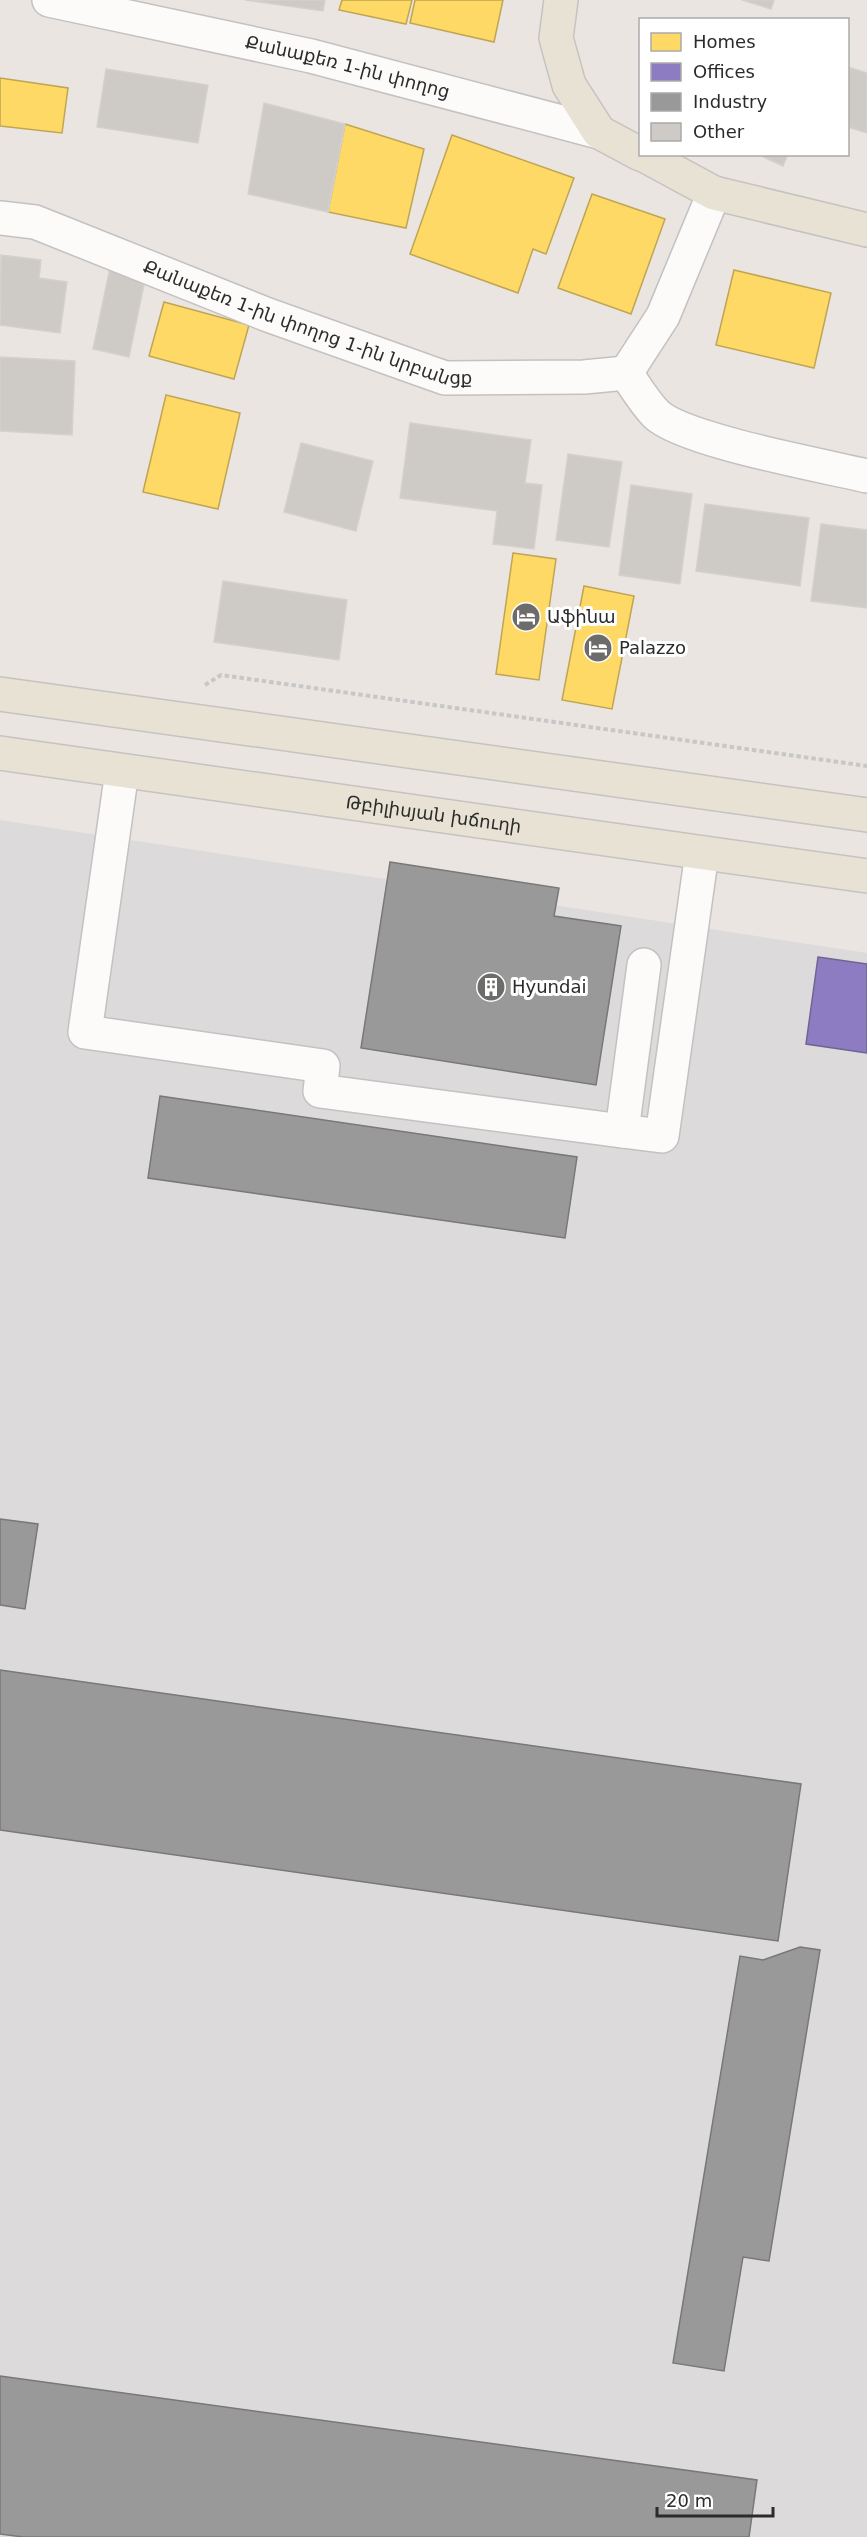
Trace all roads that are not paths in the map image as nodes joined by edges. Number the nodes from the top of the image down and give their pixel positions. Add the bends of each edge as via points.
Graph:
1 (49, 0) edge
2 (561, 0) edge
3 (599, 132) junction
4 (639, 153) edge
5 (645, 156) edge
6 (714, 193) junction
7 (0, 218) edge
8 (867, 230) edge
9 (626, 373) junction
10 (867, 476) edge
11 (0, 694) edge
12 (0, 753) edge
13 (122, 771) junction
14 (867, 815) edge
15 (702, 853) junction
16 (867, 876) edge
17 (644, 965) dead end
18 (622, 1131) junction

1 - 3 street, Քանաքեռ 1-ին փողոց via 311,56
2 - 3 main road via 556,38 569,85
3 - 4 main road, Քանաքեռ 1-ին փողոց
5 - 6 main road, Քանաքեռ 1-ին փողոց
6 - 8 main road, Քանաքեռ 1-ին փողոց
6 - 9 street via 663,316
7 - 9 street, Քանաքեռ 1-ին փողոց 1-ին նրբանցք via 35,222 268,315 445,378
9 - 10 street via 657,415 685,430
11 - 14 main road
12 - 13 main road, Թբիլիսյան խճուղի
13 - 15 main road, Թբիլիսյան խճուղի
13 - 18 street via 85,1032 323,1066 320,1090
15 - 16 main road, Թբիլիսյան խճուղի
15 - 18 street via 662,1136
17 - 18 street

